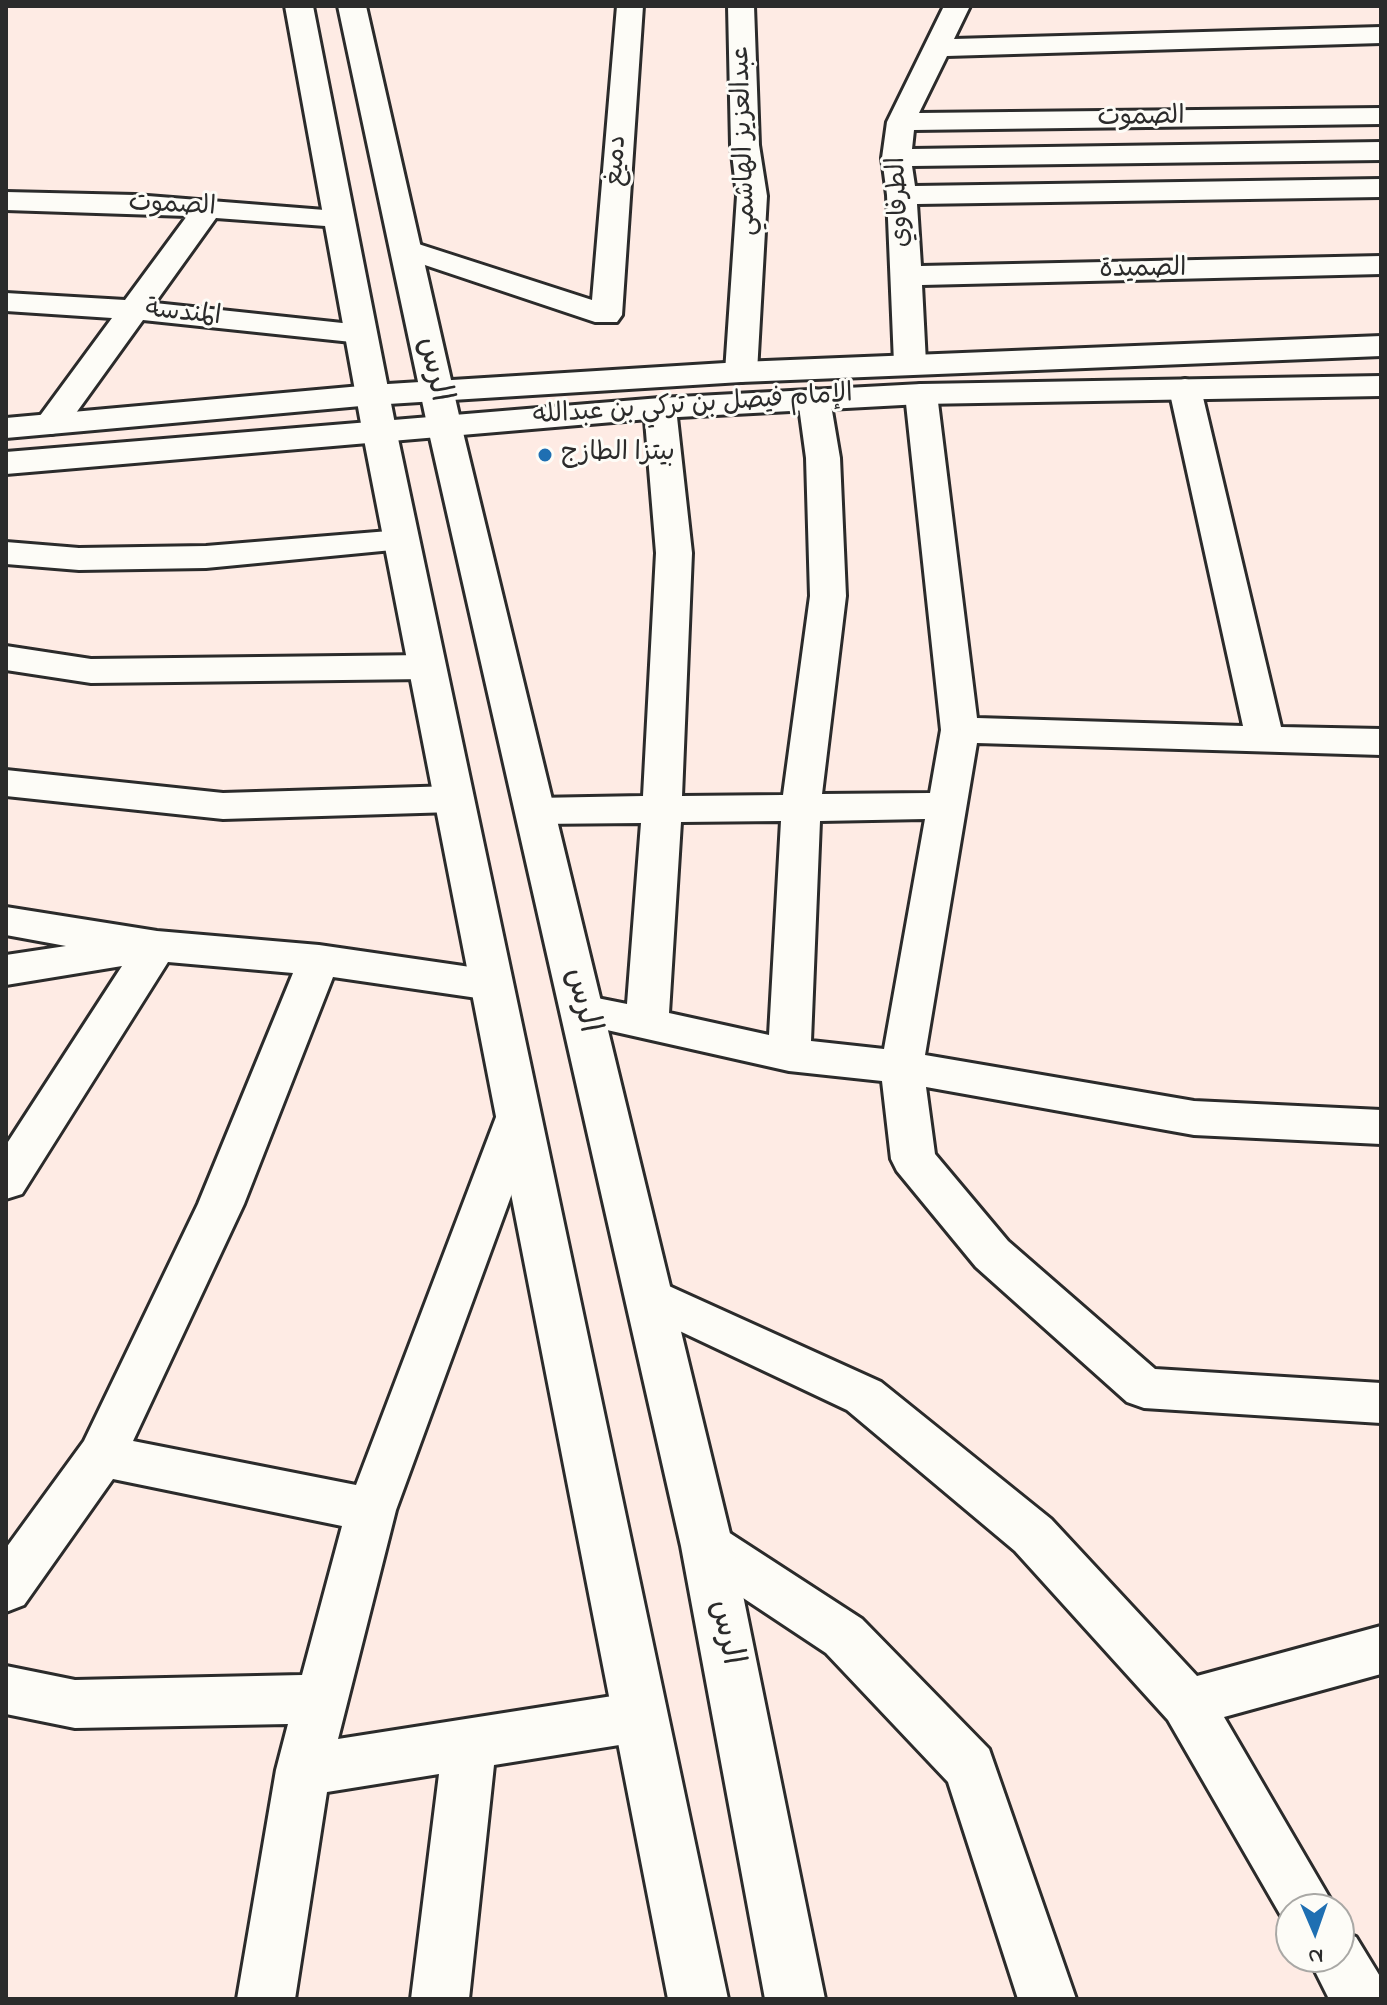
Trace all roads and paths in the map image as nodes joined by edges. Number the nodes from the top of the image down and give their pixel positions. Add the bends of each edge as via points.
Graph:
1 (299, 6) edge
2 (352, 6) edge
3 (630, 6) edge
4 (741, 6) edge
5 (957, 6) edge
6 (1381, 35) edge
7 (937, 48) junction
8 (1381, 116) edge
9 (901, 122) junction
10 (1381, 151) edge
11 (896, 158) junction
12 (1381, 188) edge
13 (902, 195) junction
14 (6, 201) edge
15 (208, 209) junction
16 (339, 218) junction
17 (406, 249) junction
18 (1381, 265) edge
19 (904, 276) junction
20 (6, 302) edge
21 (132, 310) junction
22 (361, 334) junction
23 (1381, 346) edge
24 (741, 372) junction
25 (916, 378) junction
26 (1381, 386) edge
27 (1185, 389) junction
28 (814, 399) junction
29 (440, 407) junction
30 (660, 408) junction
31 (375, 412) junction
32 (51, 424) junction
33 (6, 428) edge
34 (6, 463) edge
35 (401, 541) junction
36 (6, 553) edge
37 (6, 658) edge
38 (427, 667) junction
39 (960, 730) junction
40 (1265, 738) junction
41 (1381, 742) edge
42 (6, 783) edge
43 (453, 799) junction
44 (946, 806) junction
45 (662, 808) junction
46 (801, 808) junction
47 (535, 811) junction
48 (6, 921) edge
49 (157, 946) junction
50 (319, 960) junction
51 (6, 970) edge
52 (491, 985) junction
53 (582, 1010) junction
54 (647, 1024) junction
55 (789, 1055) junction
56 (902, 1067) junction
57 (518, 1117) junction
58 (1381, 1127) edge
59 (6, 1182) edge
60 (649, 1296) junction
61 (1381, 1403) edge
62 (102, 1456) junction
63 (371, 1510) junction
64 (707, 1546) junction
65 (13, 1566) edge
66 (1381, 1650) edge
67 (6, 1690) edge
68 (322, 1699) junction
69 (1187, 1703) junction
70 (638, 1717) junction
71 (469, 1744) junction
72 (303, 1770) junction
73 (1299, 1893) edge
74 (1346, 1973) edge
75 (266, 1999) edge
76 (440, 1999) edge
77 (698, 1999) edge
78 (795, 1999) edge
79 (1047, 1999) edge
80 (1361, 1999) edge

1 - 16 street, الرس
2 - 17 street, الرس
3 - 17 street, دميغ via 606,315
4 - 24 street, عبدالعزيز الهاشمي via 745,145 752,196
5 - 7 street, الطرفاوي
6 - 7 street
7 - 9 street, الطرفاوي
8 - 9 street, الصموت
9 - 11 street, الطرفاوي
10 - 11 street
11 - 13 street, الطرفاوي
12 - 13 street
13 - 19 street, الطرفاوي
14 - 15 street, الصموت
15 - 16 street, الصموت
15 - 21 street
16 - 22 street, الرس
17 - 29 street, الرس
18 - 19 street, الصميدة
19 - 25 street, الطرفاوي
20 - 21 street, المندسة
21 - 22 street, المندسة
21 - 32 street
22 - 31 street, الرس
23 - 25 street, الإمام فيصل بن تركي بن عبدالله
24 - 25 street, الإمام فيصل بن تركي بن عبدالله
24 - 29 street, الإمام فيصل بن تركي بن عبدالله
25 - 27 street, الإمام فيصل بن تركي بن عبدالله
25 - 28 street, الإمام فيصل بن تركي بن عبدالله
25 - 39 street, الطرفاوي
26 - 27 street, الإمام فيصل بن تركي بن عبدالله
27 - 40 street
28 - 30 street, الإمام فيصل بن تركي بن عبدالله
28 - 46 street via 823,458 828,596
29 - 30 street, الإمام فيصل بن تركي بن عبدالله
29 - 31 street, الإمام فيصل بن تركي بن عبدالله
29 - 47 street, الرس
30 - 45 street via 674,553
31 - 32 street, الإمام فيصل بن تركي بن عبدالله
31 - 34 street, الإمام فيصل بن تركي بن عبدالله
31 - 35 street, الرس
32 - 33 street, الإمام فيصل بن تركي بن عبدالله
35 - 36 street via 206,557 79,559
35 - 38 street, الرس
37 - 38 street via 91,671
38 - 43 street, الرس
39 - 40 street
39 - 44 street, الطرفاوي
40 - 41 street
42 - 43 street via 223,806
43 - 52 street, الرس
44 - 46 street
44 - 56 street, الطرفاوي
45 - 46 street
45 - 47 street
45 - 54 street
46 - 55 street
47 - 53 street, الرس
48 - 49 street
49 - 50 street
49 - 51 street
49 - 59 street
50 - 52 street
50 - 62 street via 221,1204
52 - 57 street, الرس
53 - 54 street
53 - 60 street, الرس
54 - 55 street
55 - 56 street
56 - 58 street via 1194,1118
56 - 61 street, الطرفاوي via 913,1159 992,1254 1144,1388
57 - 63 street
57 - 70 street, الرس
60 - 64 street, الرس
60 - 69 street via 864,1396 1033,1535
62 - 63 street
62 - 65 street
63 - 68 street
64 - 78 street, الرس
64 - 79 street via 844,1636 970,1767
66 - 69 street
67 - 68 street via 75,1704
68 - 72 street
69 - 73 street
70 - 71 street
70 - 77 street, الرس
71 - 72 street
71 - 76 street
72 - 75 street
74 - 80 street

